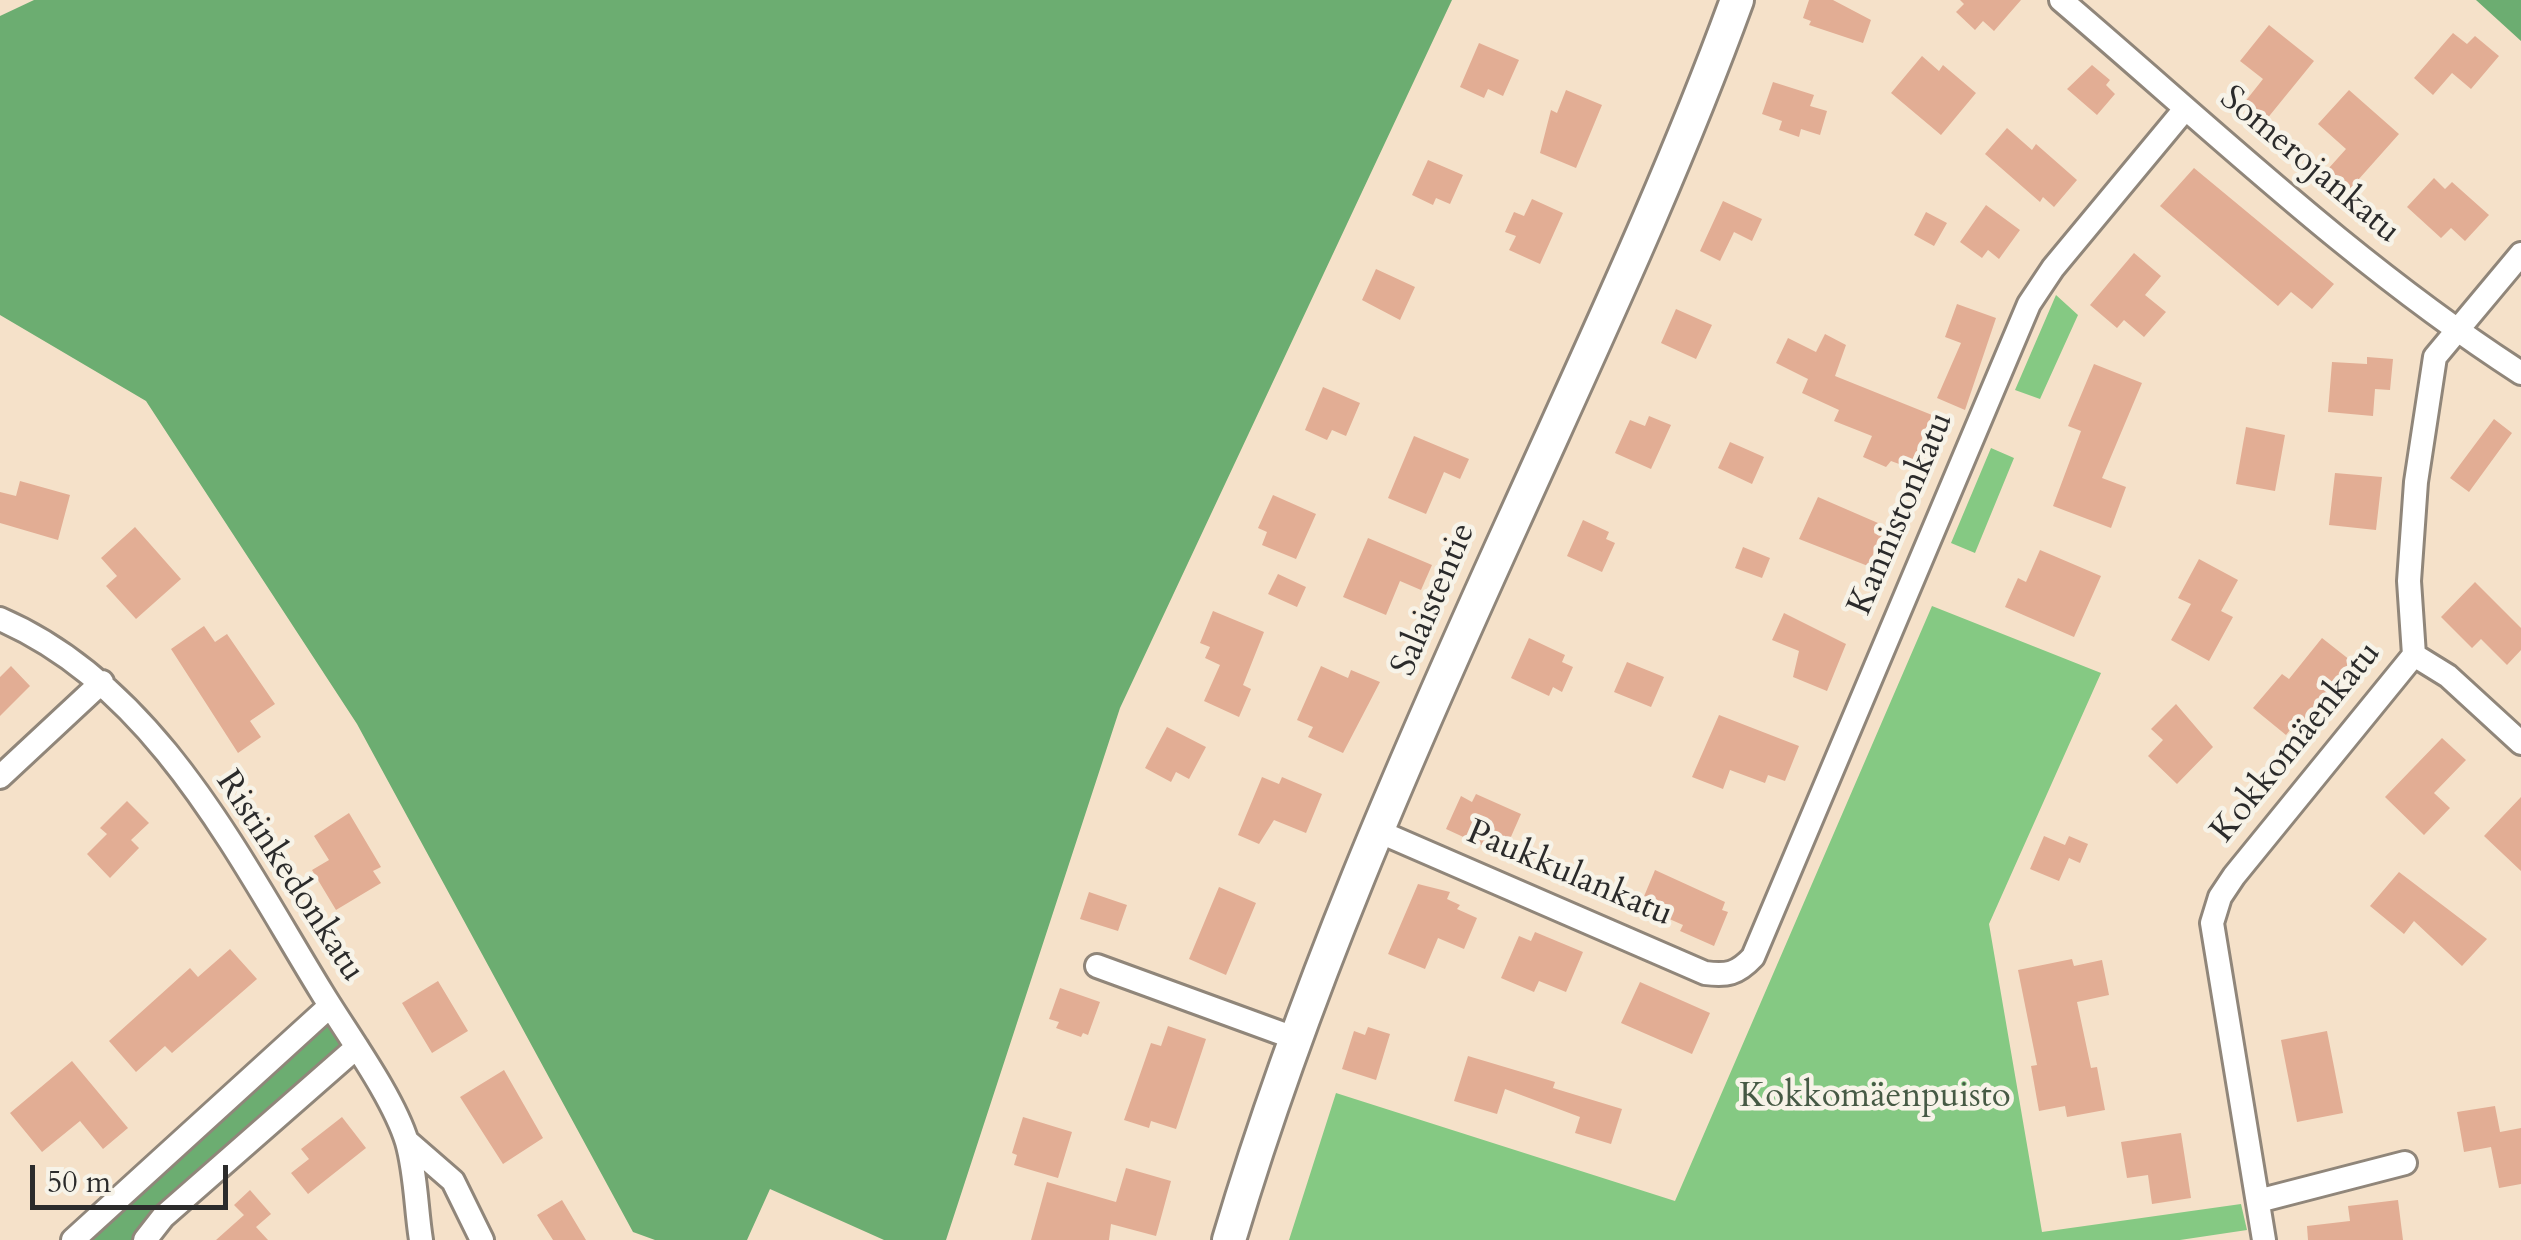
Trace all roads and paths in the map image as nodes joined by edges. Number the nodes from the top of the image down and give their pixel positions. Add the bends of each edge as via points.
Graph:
1 (1737, 0) edge
2 (2061, 0) edge
3 (2185, 108) junction
4 (2521, 254) edge
5 (2456, 331) junction
6 (2521, 373) edge
7 (0, 619) edge
8 (2414, 655) junction
9 (102, 682) junction
10 (2521, 743) edge
11 (0, 777) edge
12 (1380, 832) junction
13 (1097, 966) dead end
14 (1732, 975) joint
15 (330, 1006) junction
16 (1297, 1038) junction
17 (357, 1048) junction
18 (407, 1141) junction
19 (2405, 1163) dead end
20 (2258, 1201) junction
21 (73, 1240) edge
22 (145, 1240) edge
23 (421, 1240) edge
24 (482, 1240) edge
25 (1230, 1240) edge
26 (2264, 1240) edge

1 - 12 street, Salaistentie via 1619,294
2 - 3 street, Somerojankatu
3 - 5 street, Somerojankatu
3 - 14 street, Kannistonkatu via 2029,304 1752,957
4 - 5 street, Kokkomäenkatu
5 - 6 street, Somerojankatu
5 - 8 street, Kokkomäenkatu via 2436,357 2416,482
7 - 9 street, Ristinkedonkatu
8 - 10 street via 2448,676
8 - 20 street, Kokkomäenkatu via 2234,876 2212,923
9 - 11 street
9 - 15 street, Ristinkedonkatu via 164,749 222,830
12 - 14 street, Paukkulankatu via 1705,972
12 - 16 street, Salaistentie
13 - 16 street
15 - 17 street, Ristinkedonkatu
15 - 21 street
16 - 25 street, Salaistentie
17 - 18 street, Ristinkedonkatu
17 - 22 street
18 - 23 street, Ristinkedonkatu
18 - 24 street via 452,1182
19 - 20 street
20 - 26 street, Kokkomäenkatu

